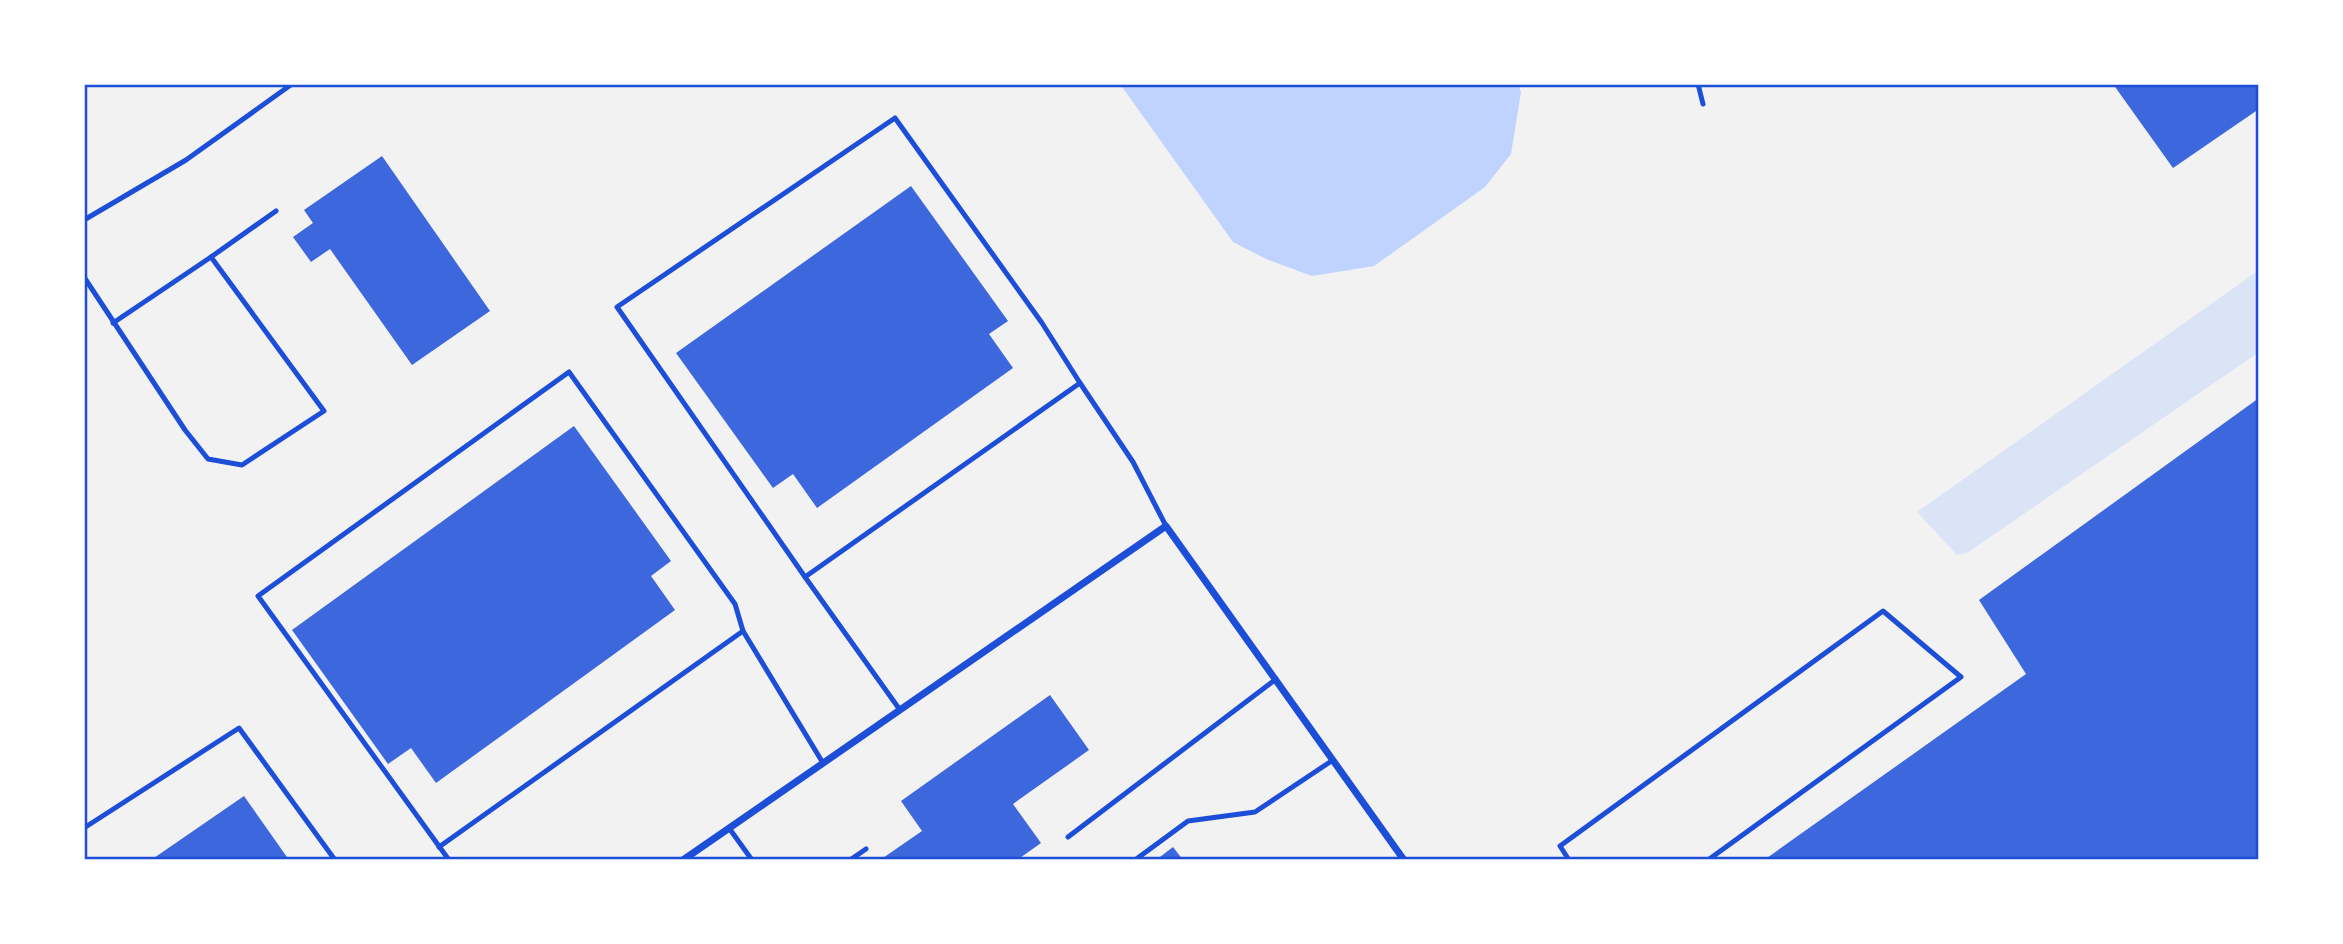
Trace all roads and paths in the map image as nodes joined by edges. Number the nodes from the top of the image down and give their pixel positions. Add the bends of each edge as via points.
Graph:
1 (292, 84) edge
2 (1698, 84) edge
3 (1703, 104) dead end
4 (276, 211) dead end
5 (84, 220) edge
6 (211, 257) junction
7 (84, 276) edge
8 (113, 323) junction
9 (1080, 383) junction
10 (1166, 526) junction
11 (805, 577) junction
12 (743, 631) junction
13 (1276, 679) junction
14 (900, 710) junction
15 (1333, 760) junction
16 (823, 764) junction
17 (84, 828) edge
18 (729, 828) junction
19 (1068, 837) dead end
20 (439, 847) junction
21 (866, 849) dead end
22 (335, 860) edge
23 (449, 860) edge
24 (683, 860) edge
25 (752, 860) edge
26 (850, 860) edge
27 (1135, 860) edge
28 (1404, 860) edge
29 (1569, 860) edge
30 (1708, 860) edge

1 - 5 lane via 186,160
2 - 3 lane
4 - 6 lane
6 - 8 lane
6 - 8 lane via 324,411 242,465 208,459
7 - 8 lane
9 - 10 lane via 1133,462
9 - 11 lane
9 - 11 lane via 895,118 617,307
10 - 13 street
10 - 14 street
11 - 14 lane
12 - 16 lane
12 - 20 lane
12 - 20 lane via 735,604 569,372 258,596
13 - 15 street
13 - 19 lane
14 - 16 street
15 - 27 lane via 1255,812 1188,821
15 - 28 street
16 - 18 street
17 - 22 lane via 239,728
18 - 24 street
18 - 25 lane
20 - 23 lane
21 - 26 lane
29 - 30 lane via 1560,846 1884,611 1961,677

